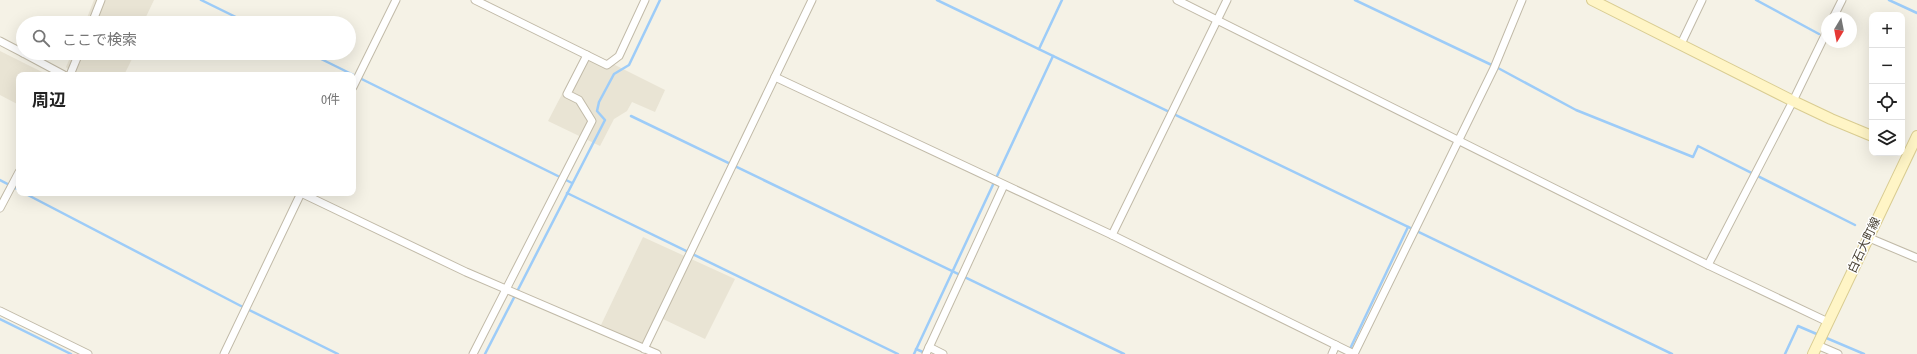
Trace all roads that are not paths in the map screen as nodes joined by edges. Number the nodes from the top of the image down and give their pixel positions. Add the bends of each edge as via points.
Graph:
1 (101, 0) edge
2 (396, 0) edge
3 (475, 0) edge
4 (645, 0) edge
5 (812, 0) edge
6 (1177, 0) edge
7 (1227, 0) edge
8 (1522, 0) edge
9 (1592, 0) edge
10 (1702, 0) edge
11 (1842, 0) edge
12 (1836, 12) edge
13 (95, 16) edge
14 (1218, 19) junction
15 (0, 41) edge
16 (1681, 44) junction
17 (1821, 44) edge
18 (16, 49) edge
19 (587, 55) junction
20 (36, 60) edge
21 (76, 60) edge
22 (58, 72) edge
23 (71, 72) edge
24 (775, 77) junction
25 (356, 80) edge
26 (1793, 102) junction
27 (1869, 135) edge
28 (1917, 136) edge
29 (1459, 140) junction
30 (1905, 151) edge
31 (1903, 156) edge
32 (16, 178) edge
33 (998, 182) junction
34 (300, 196) edge
35 (307, 196) edge
36 (0, 208) edge
37 (1112, 235) junction
38 (1867, 237) junction
39 (1917, 258) edge
40 (1708, 265) junction
41 (512, 293) junction
42 (0, 310) edge
43 (1828, 322) junction
44 (1818, 343) edge
45 (1336, 345) junction
46 (644, 349) junction
47 (928, 351) edge
48 (1352, 353) edge
49 (88, 354) edge
50 (224, 354) edge
51 (474, 354) edge
52 (657, 354) edge
53 (943, 354) edge
54 (1332, 354) edge
55 (1838, 354) edge

1 - 13 street
2 - 25 street
3 - 19 street
4 - 19 street via 619,56 607,65
5 - 24 street
6 - 14 street
7 - 14 street
8 - 29 street
9 - 16 street
10 - 16 street
11 - 12 street
14 - 29 street
14 - 37 street
15 - 18 street
16 - 26 street
17 - 26 street
19 - 41 street via 567,94 579,100 592,121 563,177
20 - 22 street
21 - 23 street
24 - 33 street
24 - 46 street
26 - 27 street
26 - 40 street
28 - 30 street, 白石大町線
29 - 40 street
29 - 48 street via 1414,235
31 - 38 street, 白石大町線
32 - 36 street
33 - 37 street
33 - 47 street via 962,277
34 - 50 street
35 - 41 street
37 - 45 street
38 - 39 street
38 - 43 street, 白石大町線
40 - 43 street
41 - 46 street
41 - 51 street
42 - 49 street
43 - 44 street, 白石大町線
44 - 55 street
45 - 48 street
45 - 54 street
46 - 52 street
47 - 53 street

